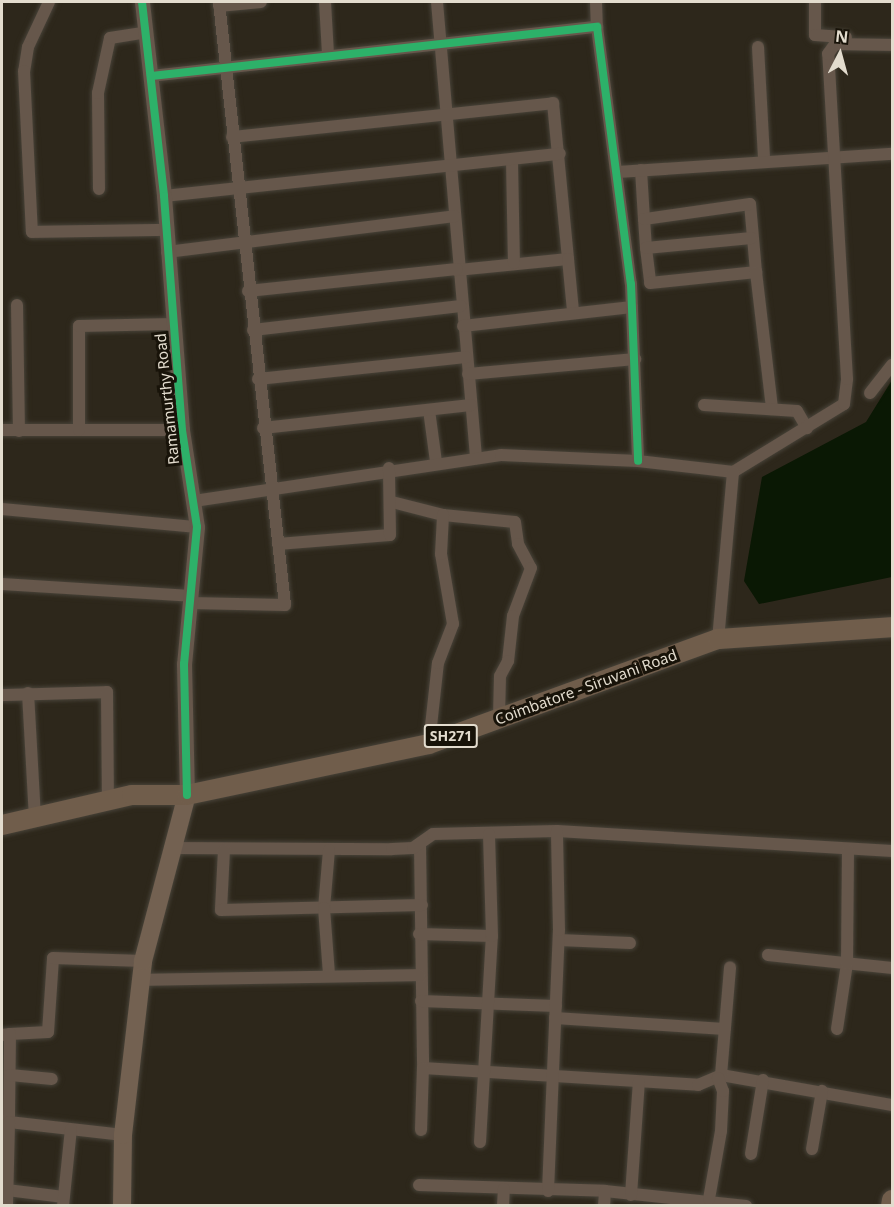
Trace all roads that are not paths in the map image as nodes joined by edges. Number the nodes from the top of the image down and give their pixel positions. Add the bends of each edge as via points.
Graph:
1 (49, 2) edge
2 (142, 2) edge
3 (261, 2) edge
4 (325, 2) edge
5 (437, 2) edge
6 (596, 2) edge
7 (815, 2) edge
8 (219, 4) edge
9 (597, 27) junction
10 (146, 32) junction
11 (892, 37) edge
12 (892, 45) edge
13 (441, 47) junction
14 (758, 47) dead end
15 (328, 54) junction
16 (224, 67) junction
17 (151, 76) junction
18 (449, 113) junction
19 (232, 137) junction
20 (560, 154) junction
21 (892, 154) edge
22 (833, 156) junction
23 (764, 159) junction
24 (512, 161) junction
25 (451, 165) junction
26 (641, 170) junction
27 (618, 172) junction
28 (99, 189) dead end
29 (239, 189) junction
30 (164, 196) junction
31 (455, 216) junction
32 (644, 219) junction
33 (166, 230) junction
34 (752, 238) junction
35 (243, 241) junction
36 (646, 248) junction
37 (167, 252) junction
38 (568, 259) junction
39 (514, 263) junction
40 (457, 270) junction
41 (756, 272) junction
42 (650, 283) junction
43 (631, 284) junction
44 (248, 291) junction
45 (17, 305) dead end
46 (461, 306) junction
47 (632, 307) junction
48 (573, 311) junction
49 (173, 324) junction
50 (463, 326) junction
51 (253, 330) junction
52 (466, 357) junction
53 (635, 359) junction
54 (892, 365) edge
55 (468, 374) junction
56 (258, 379) junction
57 (870, 393) dead end
58 (471, 405) junction
59 (704, 405) dead end
60 (772, 409) junction
61 (429, 410) junction
62 (263, 428) junction
63 (807, 428) junction
64 (2, 430) edge
65 (79, 430) junction
66 (182, 430) junction
67 (19, 431) junction
68 (476, 458) junction
69 (638, 460) junction
70 (436, 462) junction
71 (389, 468) junction
72 (733, 472) junction
73 (272, 488) junction
74 (194, 501) junction
75 (392, 501) junction
76 (2, 509) edge
77 (443, 515) junction
78 (197, 526) junction
79 (278, 544) junction
80 (2, 584) edge
81 (190, 600) junction
82 (892, 627) edge
83 (718, 639) junction
84 (28, 693) junction
85 (2, 695) edge
86 (499, 718) junction
87 (429, 744) junction
88 (108, 801) junction
89 (183, 803) junction
90 (35, 817) junction
91 (2, 825) edge
92 (557, 831) junction
93 (489, 834) junction
94 (420, 844) junction
95 (170, 848) junction
96 (224, 850) junction
97 (329, 850) junction
98 (848, 850) junction
99 (892, 851) edge
100 (422, 905) junction
101 (324, 908) junction
102 (419, 934) junction
103 (492, 936) junction
104 (558, 940) junction
105 (630, 943) dead end
106 (768, 955) dead end
107 (142, 961) junction
108 (847, 964) junction
109 (730, 967) dead end
110 (892, 968) edge
111 (329, 974) junction
112 (420, 975) junction
113 (140, 980) junction
114 (421, 1001) junction
115 (490, 1004) junction
116 (556, 1012) junction
117 (725, 1029) junction
118 (837, 1029) dead end
119 (6, 1034) edge
120 (423, 1068) junction
121 (486, 1072) junction
122 (553, 1074) junction
123 (10, 1075) junction
124 (719, 1076) junction
125 (52, 1080) dead end
126 (763, 1080) junction
127 (639, 1082) junction
128 (822, 1091) junction
129 (892, 1105) edge
130 (9, 1122) junction
131 (71, 1129) junction
132 (421, 1130) dead end
133 (123, 1136) junction
134 (480, 1142) dead end
135 (812, 1149) dead end
136 (751, 1155) dead end
137 (418, 1185) dead end
138 (504, 1189) junction
139 (8, 1190) junction
140 (548, 1191) junction
141 (605, 1191) junction
142 (631, 1195) junction
143 (709, 1199) junction
144 (892, 1200) edge
145 (64, 1201) edge
146 (7, 1206) edge
147 (122, 1206) edge
148 (503, 1206) edge
149 (604, 1206) edge
150 (746, 1206) edge
151 (891, 1206) edge

1 - 33 street via 28,47 24,71 32,232
2 - 10 street, Ramamurthy Road
3 - 8 street
4 - 15 street
5 - 13 street
6 - 9 street
7 - 11 street via 815,35
8 - 16 street
9 - 13 street
9 - 27 street
10 - 17 street, Ramamurthy Road
10 - 28 street via 110,38 98,93
12 - 22 street via 835,44 829,49
13 - 15 street
13 - 18 street
14 - 23 street
15 - 16 street
16 - 17 street
16 - 19 street
17 - 30 street, Ramamurthy Road
18 - 19 street
18 - 20 street via 553,103
18 - 25 street
19 - 29 street
20 - 24 street
20 - 38 street
21 - 22 street
22 - 23 street
22 - 63 street via 847,379 844,404
23 - 26 street
24 - 25 street
24 - 39 street
25 - 29 street
25 - 31 street
26 - 27 street
26 - 32 street
27 - 43 street
29 - 30 street
29 - 35 street
30 - 33 street, Ramamurthy Road
31 - 35 street
31 - 40 street
32 - 34 street via 750,204
32 - 36 street
33 - 37 street, Ramamurthy Road
34 - 36 street
34 - 41 street
35 - 37 street
35 - 44 street
36 - 42 street
37 - 49 street, Ramamurthy Road
38 - 39 street
38 - 48 street
39 - 40 street
40 - 44 street
40 - 46 street
41 - 42 street
41 - 60 street
42 - 43 street
43 - 47 street
44 - 51 street
45 - 67 street
46 - 50 street
46 - 51 street
47 - 48 street
47 - 53 street
48 - 50 street
49 - 65 street via 80,326
49 - 66 street, Ramamurthy Road
50 - 52 street
51 - 56 street
52 - 55 street
52 - 56 street
53 - 55 street
53 - 69 street
54 - 57 street
55 - 58 street
56 - 62 street
58 - 61 street
58 - 68 street
59 - 60 street
60 - 63 street via 796,411
61 - 62 street
61 - 70 street
62 - 73 street
63 - 72 street
64 - 67 street
65 - 66 street
65 - 67 street
66 - 74 street, Ramamurthy Road
68 - 69 street
68 - 70 street
69 - 72 street
70 - 71 street
71 - 73 street
71 - 75 street
72 - 83 street
73 - 74 street
73 - 79 street
74 - 78 street, Ramamurthy Road
75 - 77 street
75 - 79 street via 390,535
76 - 78 street
77 - 86 street via 515,522 518,544 531,568 513,616 508,661 500,676
77 - 87 street via 441,554 453,624 438,663
78 - 81 street, Ramamurthy Road
79 - 81 street via 285,605
80 - 81 street
81 - 89 street, Ramamurthy Road via 184,664
82 - 83 main road, Coimbatore - Siruvani Road / SH271
83 - 86 main road, Coimbatore - Siruvani Road / SH271
84 - 85 street
84 - 88 street via 107,692
84 - 90 street
86 - 87 main road, Coimbatore - Siruvani Road / SH271
87 - 89 main road, Coimbatore - Siruvani Road / SH271
88 - 89 main road, Coimbatore - Siruvani Road / SH271 via 155,794
88 - 90 main road, Coimbatore - Siruvani Road / SH271
89 - 95 main road
90 - 91 main road, Coimbatore - Siruvani Road / SH271
92 - 93 street
92 - 98 street
92 - 104 street
93 - 94 street via 433,834
93 - 103 street
94 - 97 street
94 - 100 street
95 - 96 street
95 - 107 main road
96 - 97 street
96 - 101 street via 221,910
97 - 101 street
98 - 99 street
98 - 108 street
100 - 101 street
100 - 102 street
101 - 111 street
102 - 103 street
102 - 112 street
103 - 115 street
104 - 105 street
104 - 116 street
106 - 108 street
107 - 113 main road
107 - 119 street via 53,958 48,1032
108 - 110 street
108 - 118 street
109 - 117 street
111 - 112 street
111 - 113 street
112 - 114 street
113 - 133 main road
114 - 115 street
114 - 120 street
115 - 116 street
115 - 121 street
116 - 117 street
116 - 122 street
117 - 124 street
119 - 123 street
120 - 121 street
120 - 132 street
121 - 122 street
121 - 134 street
122 - 127 street
122 - 140 street
123 - 125 street
123 - 130 street
124 - 126 street
124 - 127 street via 698,1085
124 - 143 street via 723,1091 721,1131
126 - 128 street
126 - 136 street
127 - 142 street
128 - 129 street
128 - 135 street
130 - 131 street
130 - 139 street
131 - 133 street
131 - 145 street
133 - 147 main road
137 - 138 street
138 - 140 street
138 - 148 street
139 - 145 street
139 - 146 street
140 - 141 street
141 - 142 street
141 - 149 street
142 - 143 street
143 - 150 street
144 - 151 main road

